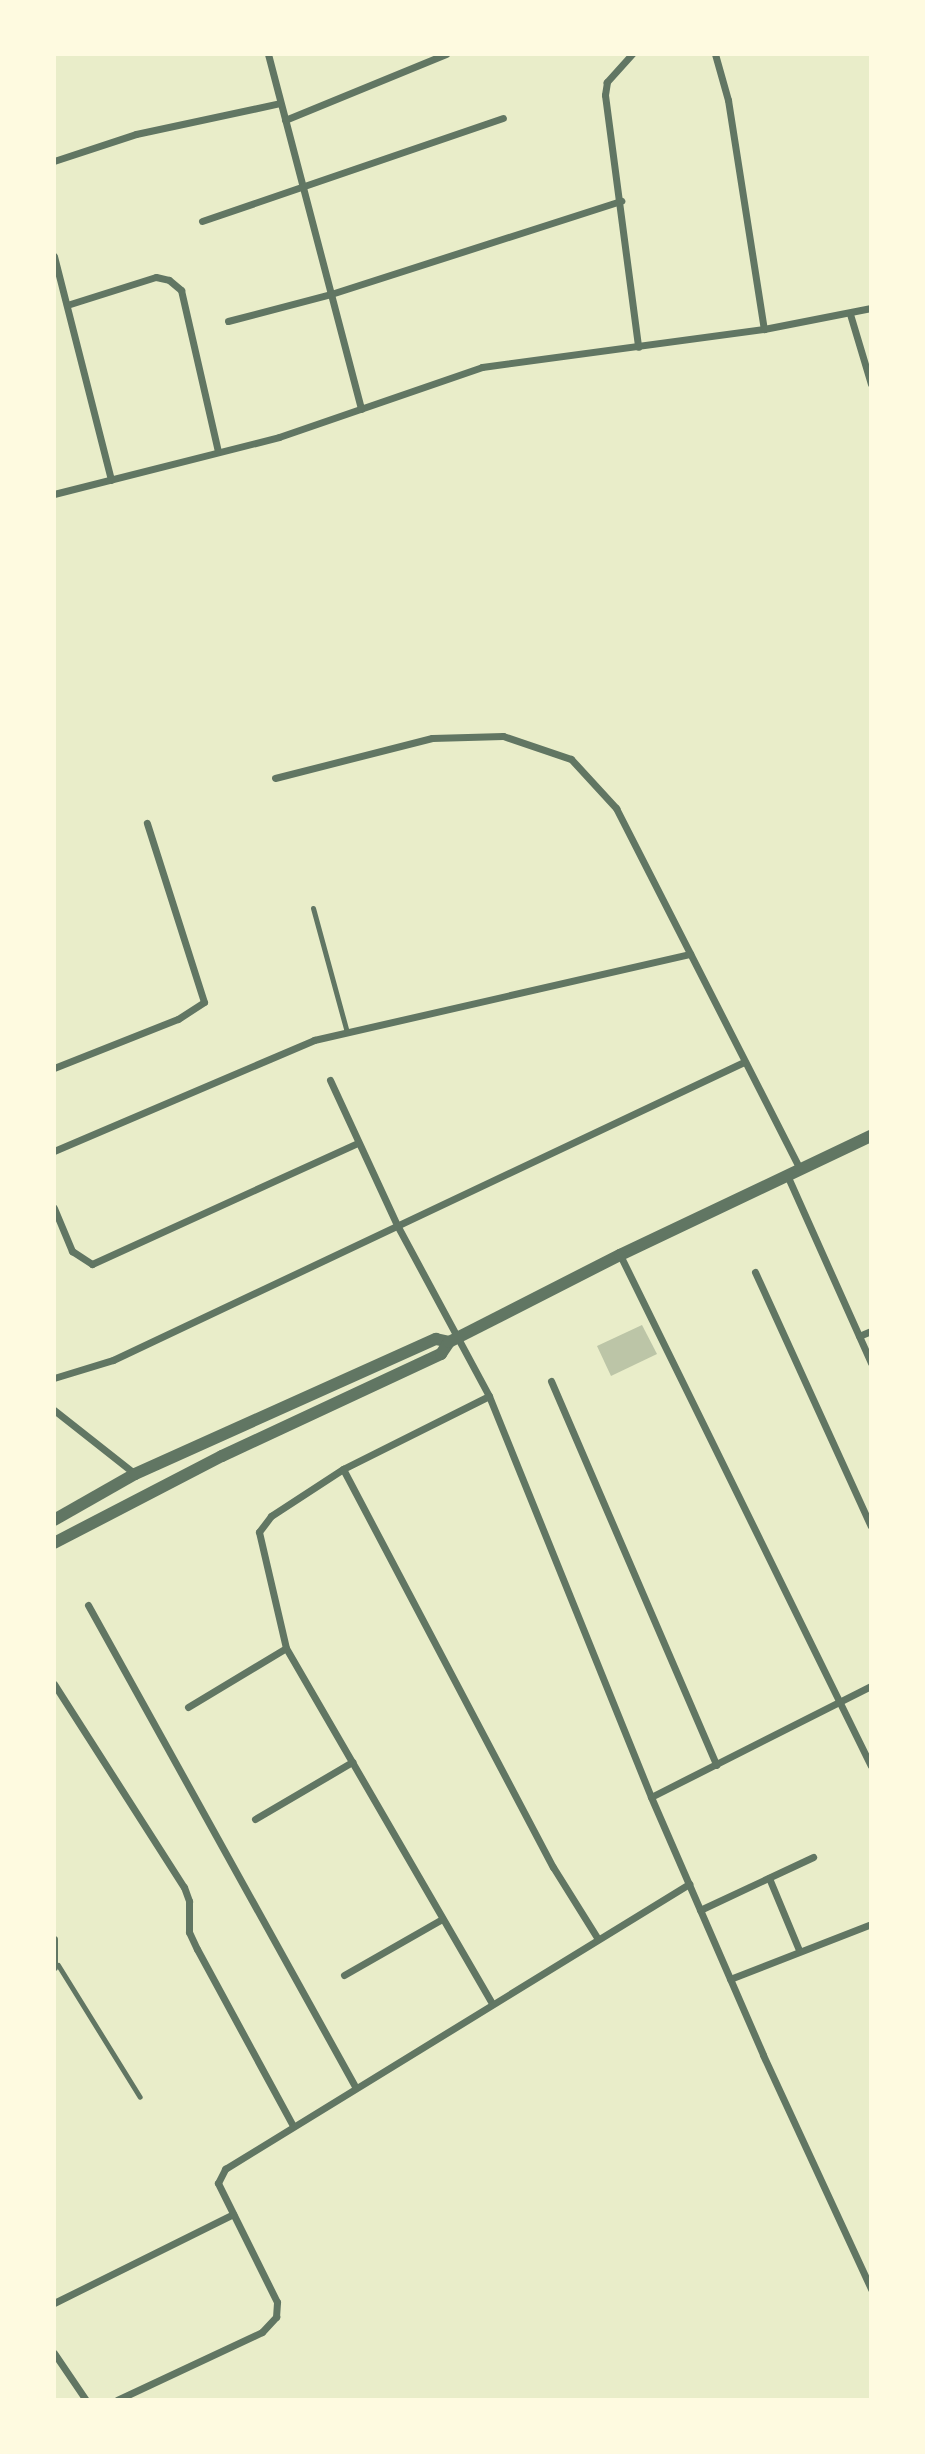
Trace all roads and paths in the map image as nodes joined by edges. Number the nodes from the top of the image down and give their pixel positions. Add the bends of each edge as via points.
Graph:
1 (268, 54) edge
2 (446, 54) edge
3 (632, 54) edge
4 (715, 54) edge
5 (280, 103) junction
6 (503, 118) dead end
7 (285, 120) junction
8 (54, 161) edge
9 (302, 187) junction
10 (621, 201) junction
11 (202, 221) dead end
12 (54, 256) edge
13 (331, 294) junction
14 (67, 305) junction
15 (871, 308) edge
16 (850, 314) junction
17 (228, 321) dead end
18 (764, 329) junction
19 (639, 347) junction
20 (871, 384) edge
21 (361, 409) junction
22 (218, 452) junction
23 (111, 480) junction
24 (54, 494) edge
25 (275, 778) dead end
26 (147, 823) dead end
27 (313, 908) dead end
28 (690, 954) junction
29 (347, 1032) junction
30 (742, 1063) junction
31 (54, 1068) edge
32 (330, 1080) dead end
33 (871, 1136) edge
34 (357, 1143) junction
35 (54, 1151) edge
36 (800, 1169) junction
37 (788, 1175) junction
38 (54, 1208) edge
39 (397, 1225) junction
40 (620, 1255) junction
41 (755, 1272) dead end
42 (871, 1331) edge
43 (859, 1336) junction
44 (453, 1340) junction
45 (871, 1363) edge
46 (54, 1378) edge
47 (551, 1381) dead end
48 (489, 1396) junction
49 (54, 1410) edge
50 (344, 1469) junction
51 (135, 1474) junction
52 (54, 1520) edge
53 (871, 1526) edge
54 (54, 1543) edge
55 (88, 1605) dead end
56 (286, 1648) junction
57 (54, 1685) edge
58 (871, 1686) edge
59 (840, 1703) junction
60 (188, 1707) dead end
61 (352, 1762) junction
62 (716, 1765) junction
63 (871, 1766) edge
64 (651, 1797) junction
65 (255, 1819) dead end
66 (813, 1857) dead end
67 (769, 1878) junction
68 (689, 1884) junction
69 (700, 1910) junction
70 (442, 1919) junction
71 (871, 1924) edge
72 (54, 1938) edge
73 (598, 1939) junction
74 (799, 1951) junction
75 (56, 1966) edge
76 (344, 1975) dead end
77 (730, 1979) junction
78 (492, 2004) junction
79 (356, 2088) junction
80 (140, 2097) dead end
81 (293, 2126) junction
82 (233, 2214) junction
83 (871, 2289) edge
84 (54, 2303) edge
85 (54, 2353) edge
86 (86, 2400) edge
87 (117, 2400) edge

1 - 5 street
2 - 7 street
3 - 10 street via 607,82 604,95
4 - 18 street via 728,100
5 - 7 street
5 - 8 street via 136,134
6 - 9 street
7 - 9 street
9 - 11 street
9 - 13 street
10 - 13 street
10 - 19 street
12 - 14 street
13 - 17 street
13 - 21 street
14 - 22 street via 156,277 181,290
14 - 23 street
15 - 16 street
16 - 18 street
16 - 20 street
18 - 19 street
19 - 21 street via 482,367
21 - 22 street
22 - 23 street
23 - 24 street
25 - 28 street via 432,738 503,736 571,760 616,808
26 - 31 street via 204,1002 177,1018
27 - 29 lane
28 - 29 street
28 - 30 street
29 - 35 street via 314,1040
30 - 36 street
30 - 39 street
32 - 34 street
33 - 36 street
34 - 38 street via 92,1264 72,1251
34 - 39 street
36 - 37 street
37 - 40 street
37 - 43 street
39 - 44 street
39 - 46 street via 113,1360
40 - 44 street
40 - 59 street
41 - 53 street
42 - 43 street
43 - 45 street
44 - 48 street
44 - 51 street via 436,1339
44 - 54 street via 441,1354 222,1456
47 - 62 street
48 - 50 street
48 - 64 street
49 - 51 street
50 - 56 street via 271,1516 259,1532
50 - 73 street via 553,1867
51 - 52 street
55 - 79 street
56 - 60 street
56 - 61 street
57 - 81 street via 184,1887 189,1932
58 - 59 street
59 - 62 street
59 - 63 street
61 - 65 street
61 - 70 street
62 - 64 street
64 - 68 street
66 - 67 street
67 - 69 street
67 - 74 street
68 - 69 street
68 - 73 street
69 - 77 street
70 - 76 street
70 - 78 street
71 - 74 street
72 - 75 street
73 - 78 street
74 - 77 street
75 - 80 lane
77 - 83 street
78 - 79 street
79 - 81 street
81 - 82 street via 225,2169 218,2183
82 - 84 street
82 - 87 street via 277,2302 276,2317 262,2332
85 - 86 street

